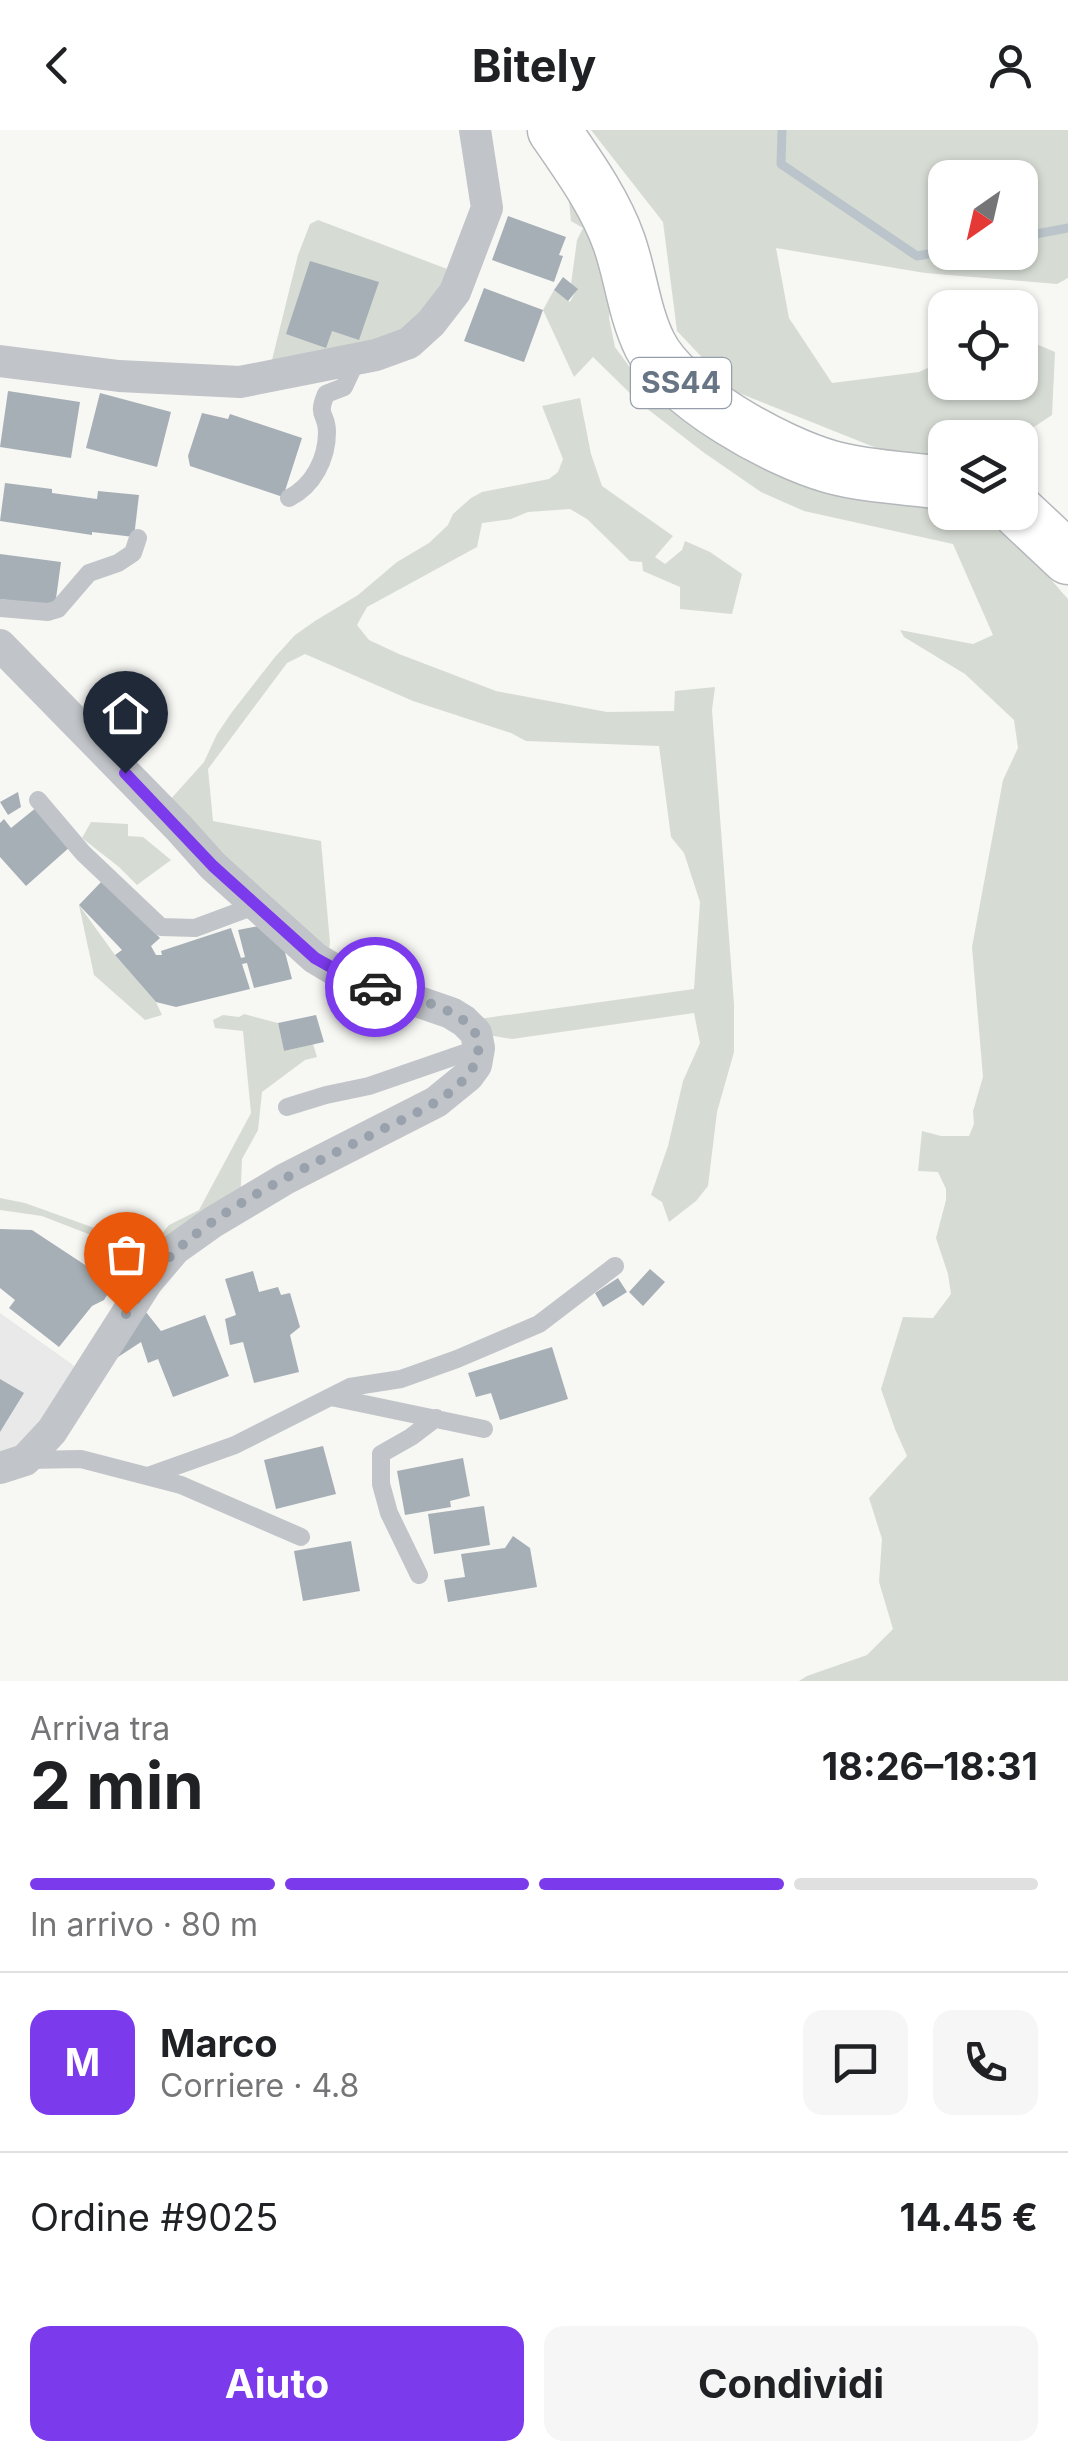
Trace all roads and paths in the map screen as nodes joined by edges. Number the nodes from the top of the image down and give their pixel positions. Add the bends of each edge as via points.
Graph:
1 (475, 130) edge
2 (554, 130) edge
3 (357, 358) junction
4 (0, 361) edge
5 (928, 481) edge
6 (289, 498) dead end
7 (1038, 530) edge
8 (138, 538) dead end
9 (1068, 558) edge
10 (0, 608) edge
11 (0, 644) edge
12 (38, 800) dead end
13 (257, 905) junction
14 (478, 1048) junction
15 (286, 1107) dead end
16 (615, 1266) dead end
17 (332, 1396) junction
18 (436, 1418) junction
19 (484, 1429) dead end
20 (13, 1464) edge
21 (148, 1476) junction
22 (301, 1537) dead end
23 (419, 1576) dead end

1 - 3 street via 487,208 455,292 409,343
2 - 5 main road, SS44 via 610,218 642,328 668,373 720,412 808,460
3 - 4 street via 240,382
3 - 6 lane via 344,387 326,394 320,408 327,430 312,481
7 - 9 main road
8 - 10 lane via 134,554 89,573 58,609
11 - 13 street
12 - 13 lane via 161,927 195,928
13 - 14 street via 315,958 464,1021 476,1033
14 - 15 lane
14 - 20 street via 468,1076 436,1102 285,1178 174,1249 52,1431
16 - 17 lane via 539,1324 401,1379
17 - 18 lane
17 - 21 lane via 234,1445
18 - 19 lane
18 - 23 lane via 381,1454 389,1512
20 - 21 lane via 81,1458
21 - 22 lane

